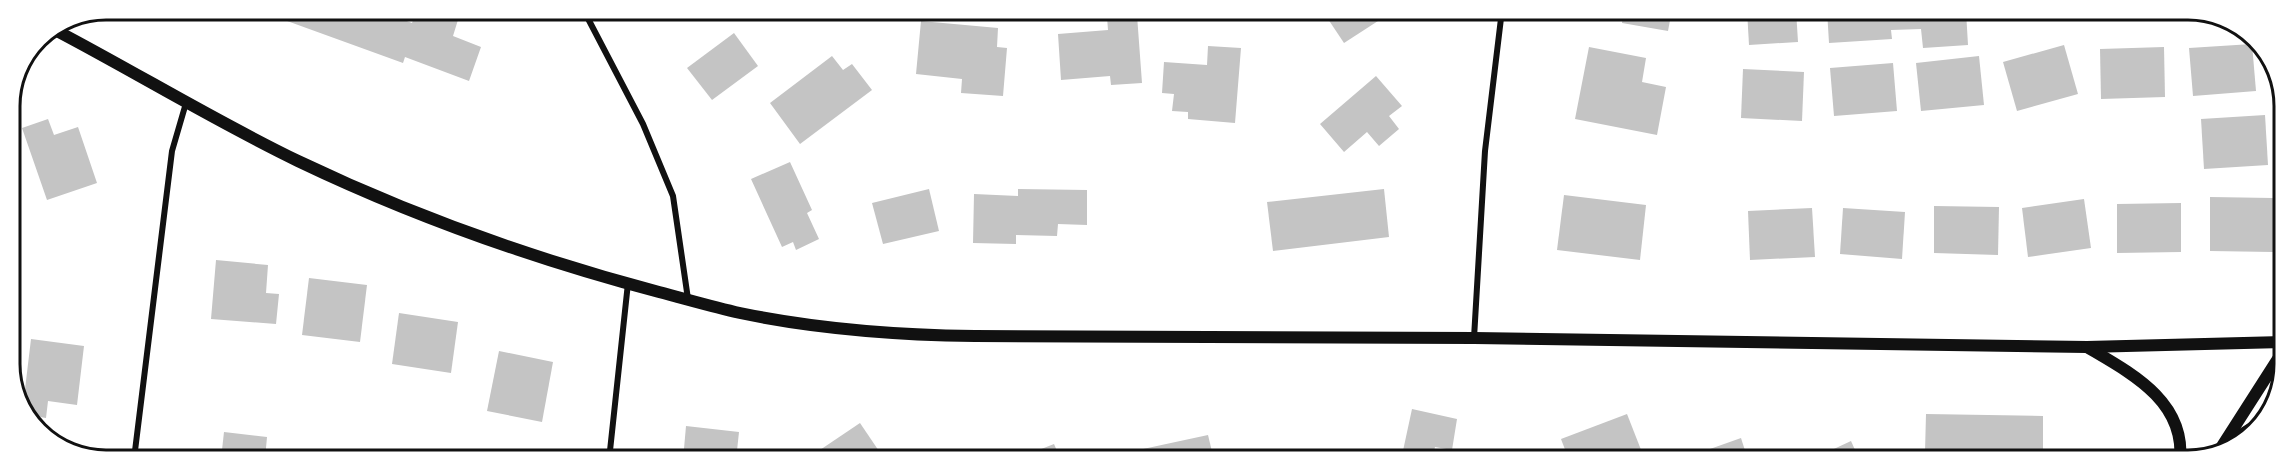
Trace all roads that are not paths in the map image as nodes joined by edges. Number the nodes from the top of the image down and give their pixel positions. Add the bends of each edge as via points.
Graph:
1 (588, 19) edge
2 (1501, 19) edge
3 (60, 33) edge
4 (186, 103) junction
5 (628, 283) junction
6 (688, 299) junction
7 (1474, 338) junction
8 (2274, 342) edge
9 (2087, 346) junction
10 (2274, 365) edge
11 (2224, 442) edge
12 (135, 450) edge
13 (610, 450) edge
14 (2180, 450) edge

1 - 6 street via 643,124 673,196
2 - 7 street via 1485,151
3 - 4 main road
4 - 5 main road via 385,201 464,232
4 - 12 street via 172,151
5 - 6 main road
5 - 13 street
6 - 7 main road via 741,313 909,335
7 - 9 main road
8 - 9 main road
9 - 14 main road via 2161,399 2176,423
10 - 11 main road

